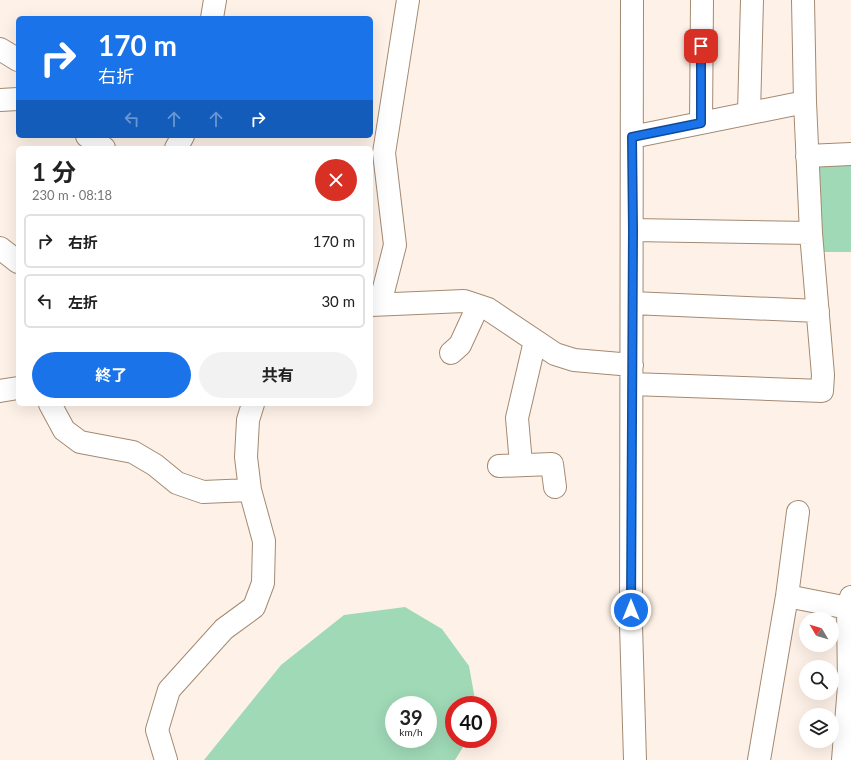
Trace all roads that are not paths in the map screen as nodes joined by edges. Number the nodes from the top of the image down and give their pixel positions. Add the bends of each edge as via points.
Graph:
1 (215, 0) edge
2 (408, 0) edge
3 (632, 0) edge
4 (702, 0) edge
5 (752, 0) edge
6 (803, 0) edge
7 (212, 16) edge
8 (0, 49) edge
9 (16, 59) edge
10 (16, 99) edge
11 (0, 100) edge
12 (805, 102) junction
13 (749, 113) junction
14 (701, 123) junction
15 (632, 137) junction
16 (90, 138) edge
17 (101, 146) edge
18 (851, 154) edge
19 (807, 156) junction
20 (633, 230) junction
21 (811, 233) junction
22 (0, 248) edge
23 (16, 260) edge
24 (632, 303) junction
25 (376, 305) edge
26 (478, 306) junction
27 (818, 311) junction
28 (535, 341) junction
29 (451, 353) dead end
30 (632, 374) junction
31 (16, 388) edge
32 (0, 391) edge
33 (51, 406) edge
34 (252, 406) edge
35 (521, 464) junction
36 (499, 466) dead end
37 (555, 487) dead end
38 (250, 490) junction
39 (798, 512) dead end
40 (787, 596) junction
41 (850, 602) edge
42 (166, 760) edge
43 (635, 760) edge
44 (759, 760) edge
45 (843, 760) edge

1 - 7 street
2 - 25 street via 384,153 395,245
3 - 15 street
4 - 14 street
5 - 13 street
6 - 12 street
8 - 9 street
10 - 11 street
12 - 13 street
12 - 19 street
13 - 14 street
14 - 15 street
15 - 20 street
16 - 17 street
18 - 19 street
19 - 21 street
20 - 21 street
20 - 24 street
21 - 27 street
22 - 23 street
24 - 27 street
24 - 30 street
25 - 26 street via 464,301
26 - 28 street via 488,309
26 - 29 street via 460,346
27 - 30 street via 822,391
28 - 30 street via 555,354
28 - 35 street via 517,418
30 - 43 street via 631,625
31 - 32 street
33 - 38 street via 64,430 80,442 133,452 177,483 203,492
34 - 38 street via 246,457
35 - 36 street
35 - 37 street via 552,464
38 - 42 street via 264,541 263,583 254,607 224,629 169,690 157,730
39 - 40 street
40 - 41 street
40 - 44 street
41 - 45 street via 849,686

